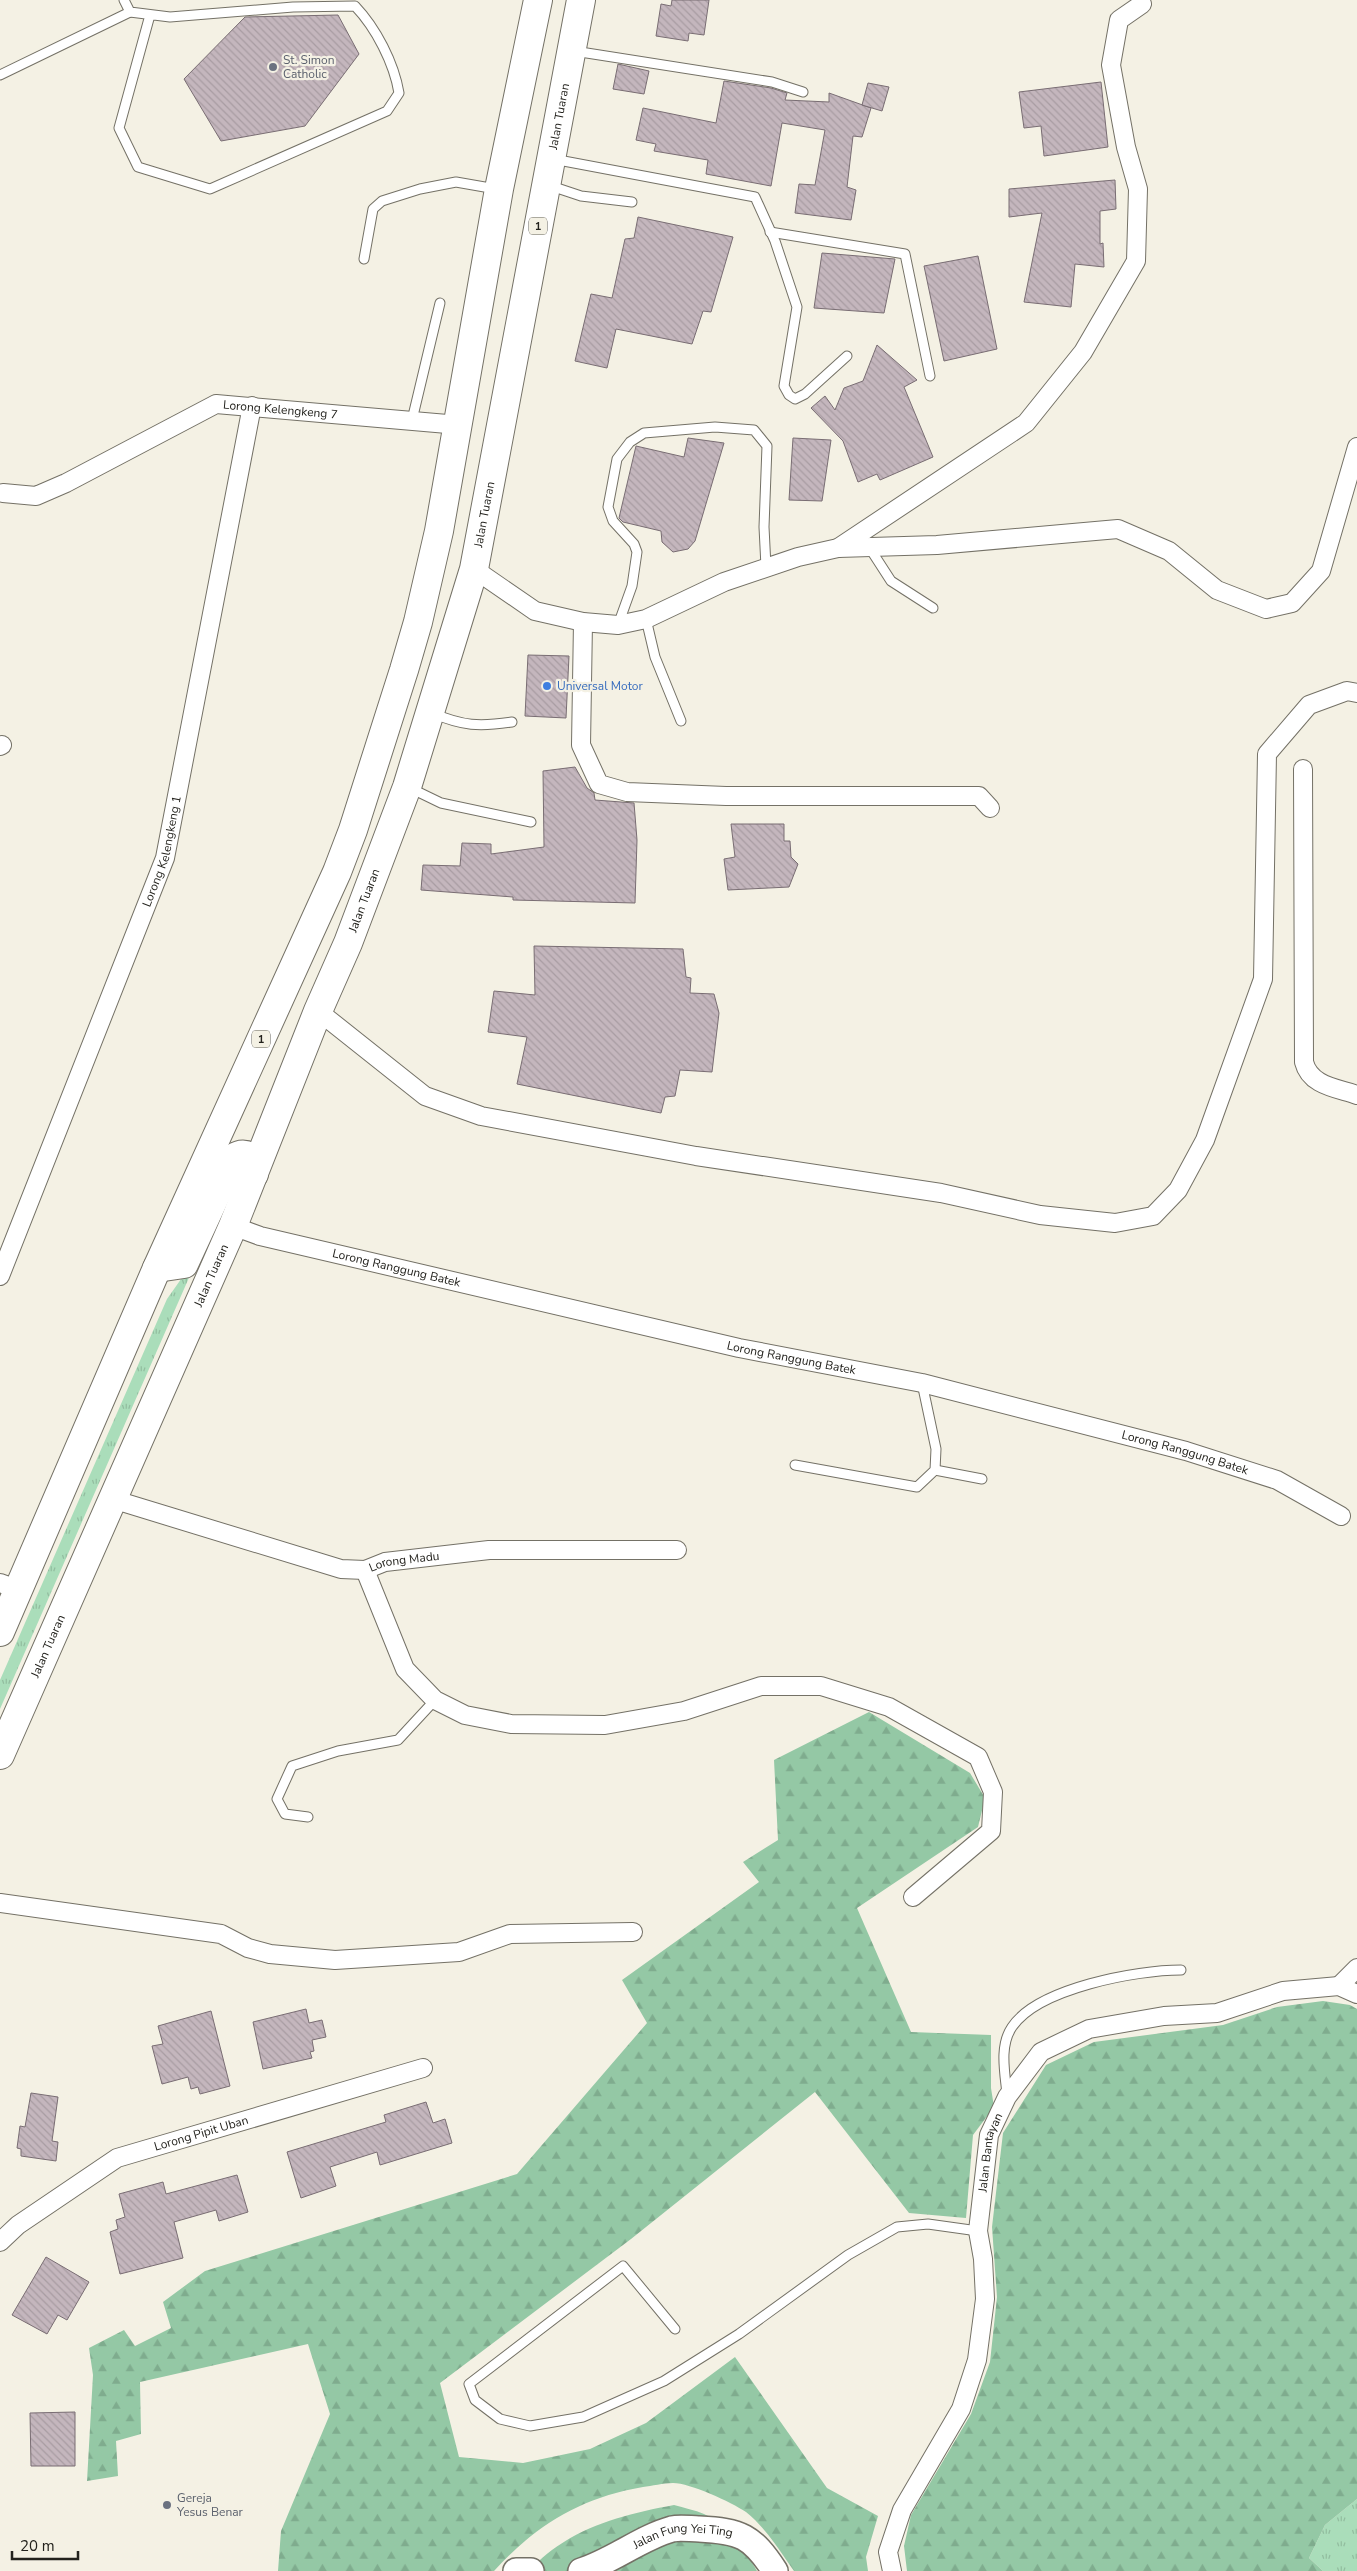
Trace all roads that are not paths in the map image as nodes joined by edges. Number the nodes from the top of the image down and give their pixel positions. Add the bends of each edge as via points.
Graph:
1 (124, 0) edge
2 (581, 0) edge
3 (1142, 4) dead end
4 (534, 8) edge
5 (130, 12) junction
6 (150, 15) junction
7 (572, 50) junction
8 (0, 75) edge
9 (803, 92) dead end
10 (548, 172) junction
11 (499, 189) junction
12 (632, 202) dead end
13 (770, 232) junction
14 (364, 259) dead end
15 (440, 303) dead end
16 (847, 356) dead end
17 (930, 376) dead end
18 (252, 406) junction
19 (412, 420) junction
20 (459, 425) junction
21 (1357, 447) edge
22 (3, 493) dead end
23 (868, 546) junction
24 (838, 548) junction
25 (766, 567) junction
26 (474, 569) junction
27 (933, 608) dead end
28 (646, 619) junction
29 (583, 622) junction
30 (618, 625) junction
31 (1357, 692) edge
32 (429, 712) junction
33 (681, 721) dead end
34 (512, 722) dead end
35 (1303, 770) dead end
36 (407, 787) junction
37 (990, 808) dead end
38 (531, 822) dead end
39 (318, 1011) junction
40 (1357, 1095) edge
41 (254, 1174) junction
42 (233, 1226) junction
43 (157, 1268) junction
44 (0, 1276) edge
45 (922, 1383) junction
46 (795, 1465) dead end
47 (935, 1470) junction
48 (982, 1479) dead end
49 (112, 1499) junction
50 (1341, 1516) dead end
51 (677, 1550) dead end
52 (365, 1570) junction
53 (9, 1586) edge
54 (0, 1632) edge
55 (435, 1700) junction
56 (0, 1755) edge
57 (308, 1817) dead end
58 (912, 1897) dead end
59 (0, 1903) edge
60 (633, 1932) dead end
61 (1357, 1968) edge
62 (1181, 1970) dead end
63 (1340, 1986) junction
64 (1357, 1994) edge
65 (423, 2068) dead end
66 (1007, 2097) junction
67 (978, 2231) junction
68 (0, 2242) edge
69 (675, 2329) dead end
70 (516, 2571) edge
71 (531, 2571) edge
72 (581, 2571) edge
73 (775, 2571) edge
74 (892, 2571) edge

1 - 5 lane
2 - 7 main road, Jalan Tuaran / 1
3 - 24 street via 1119,20 1111,66 1126,147 1138,188 1136,261 1083,352 1026,423
4 - 11 main road, 1
5 - 6 lane
5 - 8 lane
6 - 6 lane via 118,128 138,167 210,189 388,111 399,93 397,80 369,21 355,6 293,7 170,17
7 - 9 lane via 772,82
7 - 10 main road, Jalan Tuaran / 1
10 - 12 lane via 581,196
10 - 13 lane via 755,197
10 - 26 main road, Jalan Tuaran / 1
11 - 14 lane via 456,182 382,201 373,209
11 - 20 main road, 1
13 - 16 lane via 797,307 784,386 789,395 795,399 805,394
13 - 17 lane via 905,254
15 - 19 lane
18 - 19 street, Lorong Kelengkeng 7
18 - 22 street, Lorong Kelengkeng 7 via 216,404 36,496
18 - 44 street, Lorong Kelengkeng 1 via 165,858
19 - 20 street, Lorong Kelengkeng 7
20 - 43 main road, 1 via 418,622 353,830 337,872
21 - 23 street via 1321,570 1292,603 1266,609 1217,590 1169,551 1118,529 937,545
23 - 24 street
23 - 27 lane via 891,581
24 - 25 street
25 - 28 street via 724,582
25 - 30 lane via 767,446 754,430 715,427 644,433 630,442 618,459 608,507 613,521 634,544 637,552 632,586
26 - 29 street via 536,611
26 - 32 main road, Jalan Tuaran / 1
28 - 30 street
28 - 33 lane via 656,657
29 - 30 street
29 - 37 street via 581,745 599,784 627,792 707,795 979,796
31 - 39 street via 1347,691 1308,705 1267,754 1263,979 1205,1140 1178,1190 1153,1216 1115,1223 1040,1215 941,1193 696,1156 481,1116 425,1096
32 - 34 lane via 459,724
32 - 36 main road, Jalan Tuaran / 1
35 - 40 street via 1304,1062 1306,1072 1315,1081
36 - 38 lane via 441,803
36 - 39 main road, Jalan Tuaran / 1 via 348,943
39 - 41 main road, Jalan Tuaran / 1
41 - 42 main road, Jalan Tuaran / 1
41 - 43 main road via 253,1159 248,1155 240,1154 233,1158 184,1264
42 - 45 street, Lorong Ranggung Batek via 260,1236 622,1322
42 - 49 main road, Jalan Tuaran / 1
43 - 53 main road, 1
45 - 47 lane via 936,1449
45 - 50 street, Lorong Ranggung Batek via 1186,1451 1277,1480
46 - 47 lane via 917,1487
47 - 48 lane
49 - 52 street, Lorong Madu via 341,1569
49 - 56 main road, Jalan Tuaran / 1
51 - 52 street, Lorong Madu via 488,1550 385,1562
52 - 55 street via 405,1669
53 - 54 main road, 1
55 - 57 lane via 398,1740 338,1751 292,1766 277,1799 285,1814
55 - 58 street via 465,1716 511,1724 605,1725 684,1711 761,1686 821,1686 888,1707 978,1757 993,1792 991,1831
59 - 60 street via 220,1934 248,1948 270,1954 335,1960 459,1952 510,1934
61 - 63 street
62 - 66 lane via 1152,1970 1077,1987 1031,2009 1011,2028 1004,2054
63 - 64 street
63 - 66 street, Jalan Bantayan via 1283,1991 1217,2013 1164,2016 1089,2029 1041,2052
65 - 68 street, Lorong Pipit Uban via 117,2158 18,2225
66 - 67 street, Jalan Bantayan via 989,2135
67 - 69 lane via 928,2224 897,2227 848,2255 738,2334 664,2381 582,2417 530,2426 500,2419 475,2400 469,2384 623,2266
67 - 74 street, Jalan Bantayan via 985,2299 977,2360 961,2409 902,2510 888,2552
70 - 71 street
72 - 73 street, Jalan Fung Yei Ting via 674,2528 716,2530 744,2536 761,2549

